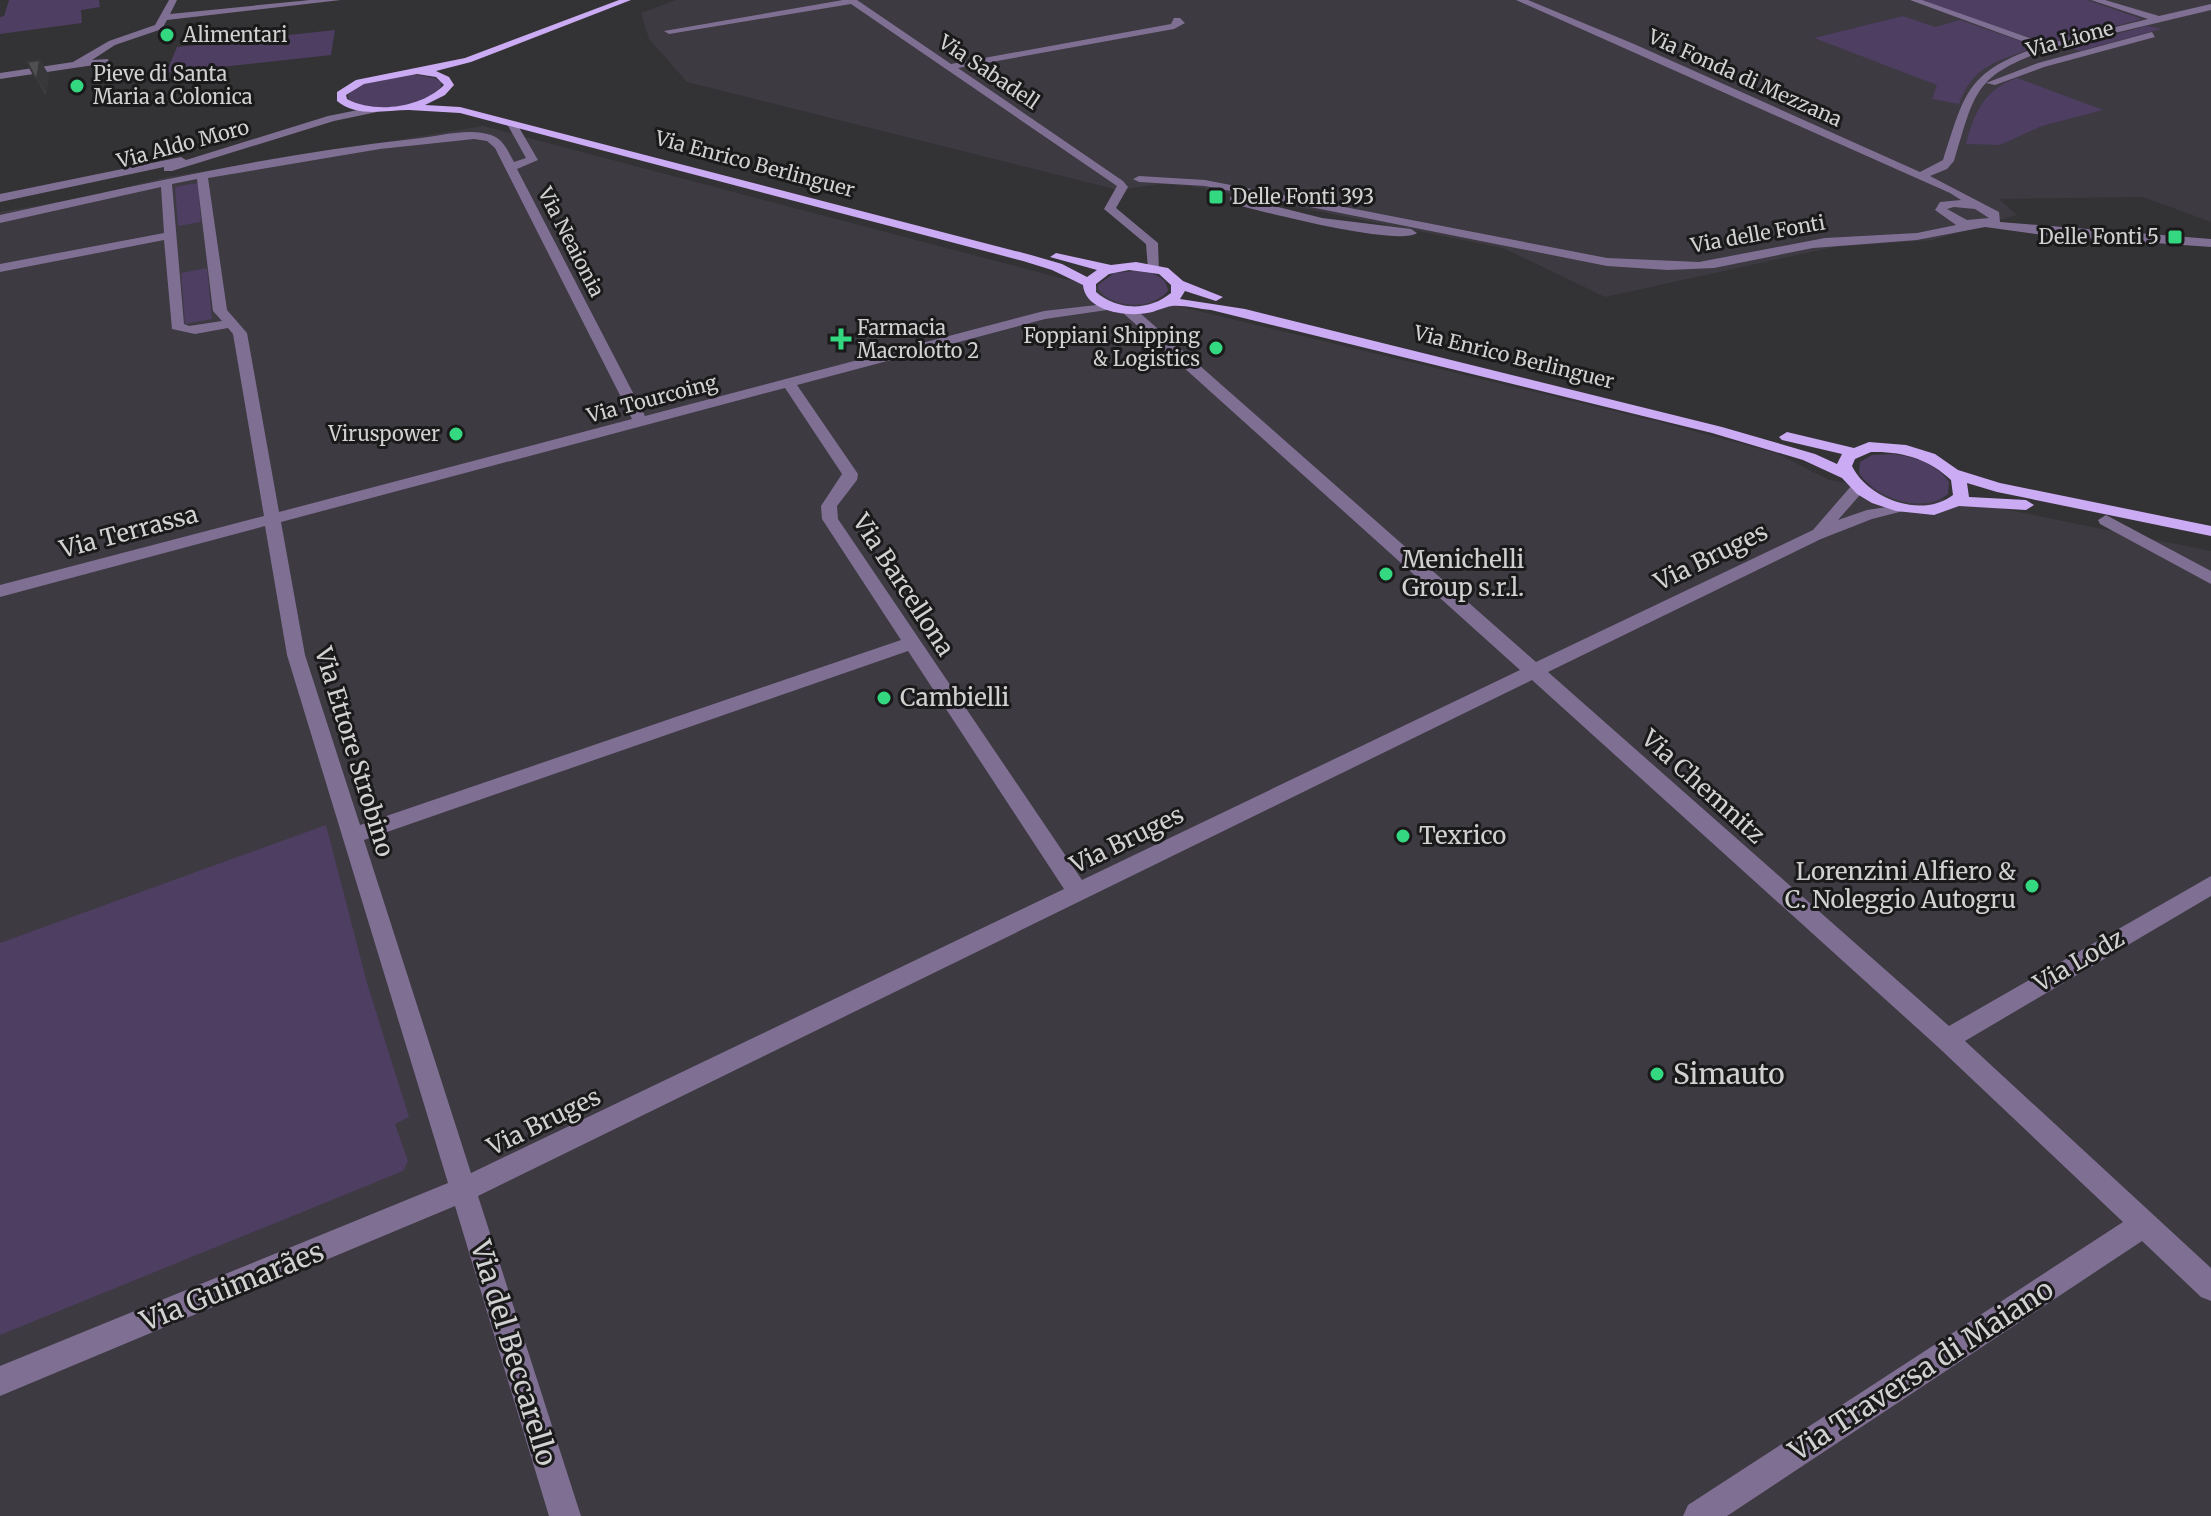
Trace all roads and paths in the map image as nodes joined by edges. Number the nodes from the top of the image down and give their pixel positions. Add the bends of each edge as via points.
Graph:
1 (173, 0) edge
2 (337, 0) edge
3 (627, 0) edge
4 (642, 0) edge
5 (1520, 0) edge
6 (1914, 0) edge
7 (2095, 0) edge
8 (852, 1) edge
9 (253, 5) edge
10 (2211, 7) edge
11 (166, 17) junction
12 (1177, 20) dead end
13 (2165, 26) junction
14 (2183, 26) dead end
15 (669, 31) dead end
16 (2049, 48) junction
17 (2075, 56) junction
18 (76, 65) junction
19 (949, 67) junction
20 (108, 71) dead end
21 (413, 72) junction
22 (0, 76) edge
23 (446, 85) junction
24 (1972, 97) junction
25 (342, 101) junction
26 (406, 107) junction
27 (373, 110) junction
28 (512, 124) junction
29 (511, 167) junction
30 (202, 175) junction
31 (1919, 176) junction
32 (166, 182) junction
33 (1132, 185) junction
34 (1954, 197) junction
35 (0, 198) edge
36 (0, 204) edge
37 (1947, 216) junction
38 (0, 219) edge
39 (1991, 219) junction
40 (1970, 224) junction
41 (1939, 234) junction
42 (168, 236) junction
43 (2211, 243) edge
44 (1152, 251) junction
45 (1136, 266) junction
46 (0, 268) edge
47 (1111, 269) junction
48 (1154, 269) junction
49 (1178, 284) junction
50 (1090, 288) junction
51 (1162, 305) junction
52 (1109, 306) junction
53 (1127, 309) junction
54 (1044, 315) junction
55 (230, 323) junction
56 (1156, 332) junction
57 (789, 383) junction
58 (641, 422) junction
59 (1853, 452) junction
60 (1953, 473) junction
61 (1845, 474) junction
62 (1858, 488) junction
63 (1958, 501) junction
64 (1901, 507) junction
65 (270, 520) junction
66 (2106, 520) junction
67 (2211, 531) edge
68 (1815, 535) junction
69 (2211, 541) edge
70 (2211, 578) edge
71 (0, 591) edge
72 (912, 643) junction
73 (1535, 672) junction
74 (351, 836) junction
75 (2211, 885) edge
76 (1078, 892) junction
77 (1947, 1039) junction
78 (463, 1190) junction
79 (2144, 1224) junction
80 (2211, 1287) edge
81 (0, 1381) edge
82 (565, 1516) edge
83 (1699, 1516) edge

1 - 11 street
2 - 9 street
3 - 21 main road via 456,64
4 - 23 main road via 480,61
5 - 31 street, Via Fonda di Mezzana
6 - 16 street
7 - 13 street
8 - 15 street
8 - 19 street, Via Sabadell
9 - 11 street
10 - 13 street
11 - 18 street via 152,31 112,43
12 - 19 street via 1180,23 1174,26
13 - 14 street
13 - 16 street, Via Lione
13 - 17 street, Via Lione
16 - 17 street
16 - 24 street, Via Lione via 1993,69 1978,81
17 - 24 street, Via Lione via 2009,75
18 - 20 street via 105,61
18 - 22 street
19 - 33 street, Via Sabadell
21 - 23 main road, Via Enrico Berlinguer via 435,74
21 - 25 main road via 360,82 344,91
23 - 26 main road via 430,100
23 - 47 main road, Via Enrico Berlinguer via 458,103
24 - 31 street, Via Lione via 1948,161
25 - 27 main road
25 - 35 street, Via Aldo Moro via 295,124 193,156
26 - 27 main road
26 - 28 main road, Via Enrico Berlinguer via 452,108
27 - 36 street, Via Aldo Moro via 155,172
28 - 29 street via 532,160
28 - 50 main road, Via Enrico Berlinguer via 1027,258 1057,267
29 - 30 street, Via Neaionia via 496,140 474,136
29 - 58 street, Via Neaionia
30 - 32 street
30 - 55 street, Via Ettore Strobino via 220,311
31 - 34 street, Via Fonda di Mezzana
32 - 38 street
32 - 42 street
33 - 41 street, Via delle Fonti via 1205,183 1218,195 1295,217 1366,230 1424,234 1442,228 1650,267 1726,263 1827,241
33 - 44 street via 1111,211 1150,240
34 - 37 street via 1942,207
34 - 39 street, Via delle Fonti via 1978,206
37 - 40 street, Via delle Fonti
37 - 41 street via 1947,226
39 - 40 street, Via delle Fonti
39 - 43 street, Via delle Fonti via 2055,234
40 - 41 street, Via delle Fonti
42 - 46 street
42 - 55 street via 178,328
44 - 45 street
44 - 48 street
45 - 47 main road, Via Enrico Berlinguer
45 - 48 main road, Via Enrico Berlinguer
47 - 50 main road, Via Enrico Berlinguer via 1097,275
48 - 49 main road, Via Enrico Berlinguer
49 - 51 main road via 1178,294
49 - 59 main road, Via Enrico Berlinguer via 1237,303
50 - 52 main road, Via Enrico Berlinguer
50 - 54 street, Via Tourcoing
51 - 53 main road, Via Enrico Berlinguer
51 - 56 street
51 - 61 main road, Via Enrico Berlinguer via 1245,313 1717,430 1809,457
52 - 53 main road, Via Enrico Berlinguer
52 - 54 street, Via Tourcoing
53 - 56 street, Via Chemnitz
54 - 57 street, Via Tourcoing
55 - 65 street, Via Ettore Strobino via 240,333
56 - 73 street, Via Chemnitz
57 - 58 street, Via Tourcoing
57 - 72 street, Via Barcellona via 850,474 828,513
58 - 65 street, Via Tourcoing
59 - 60 main road, Via Enrico Berlinguer via 1881,446 1908,450
59 - 61 main road via 1845,460
60 - 63 main road via 1963,491
60 - 67 main road, Via Enrico Berlinguer via 1997,487
61 - 62 main road, Via Enrico Berlinguer
62 - 64 main road, Via Enrico Berlinguer
62 - 68 street, Via Bruges
63 - 64 main road, Via Enrico Berlinguer via 1937,509
63 - 66 main road, Via Enrico Berlinguer via 2021,504
64 - 68 street, Via Bruges
65 - 71 street, Via Terrassa
65 - 74 street, Via Ettore Strobino via 296,655
66 - 69 main road, Via Enrico Berlinguer
66 - 70 street
68 - 73 street, Via Bruges
72 - 74 street
72 - 76 street, Via Barcellona
73 - 76 street, Via Bruges
73 - 77 street, Via Chemnitz
74 - 78 street, Via Ettore Strobino
75 - 77 street, Via Lodz
76 - 78 street, Via Bruges
77 - 79 street, Via Chemnitz
78 - 81 street, Via Guimarães
78 - 82 street, Via del Beccarello
79 - 80 street, Via Chemnitz
79 - 83 street, Via Traversa di Maiano

